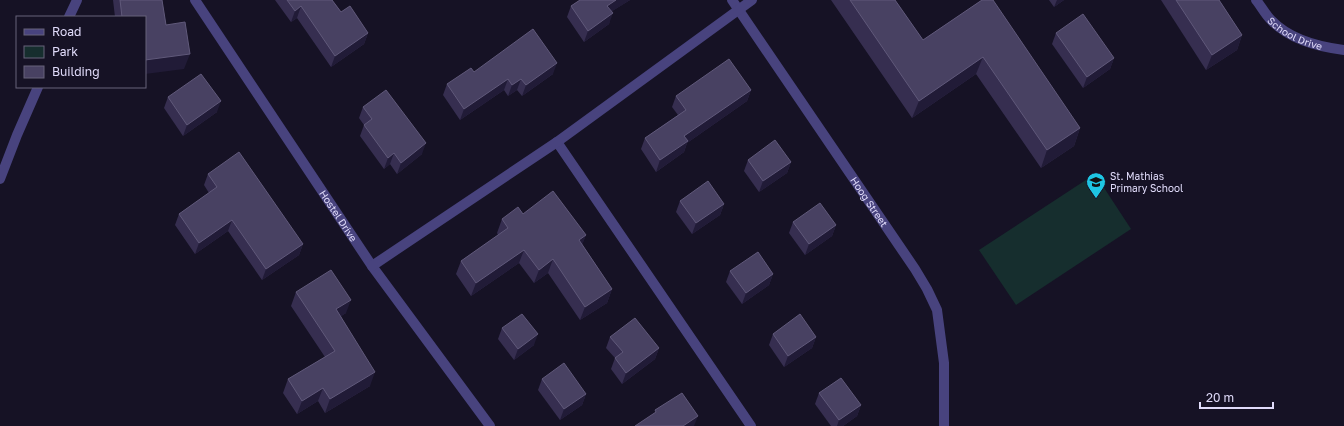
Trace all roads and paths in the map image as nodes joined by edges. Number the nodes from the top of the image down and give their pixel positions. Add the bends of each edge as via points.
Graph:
1 (76, 0) edge
2 (195, 0) edge
3 (732, 0) edge
4 (752, 0) edge
5 (1256, 0) edge
6 (739, 10) junction
7 (69, 16) edge
8 (1344, 50) edge
9 (38, 88) edge
10 (557, 142) junction
11 (0, 179) edge
12 (372, 266) junction
13 (490, 426) edge
14 (751, 426) edge
15 (944, 426) edge

1 - 7 street
2 - 12 street, Hostel Drive
3 - 6 street, Hoog Street
4 - 6 street
5 - 8 street, School Drive via 1271,20 1290,35 1327,48
6 - 10 street
6 - 15 street, Hoog Street via 927,289 937,310 944,363
9 - 11 street
10 - 12 street
10 - 14 street
12 - 13 street, Hostel Drive

